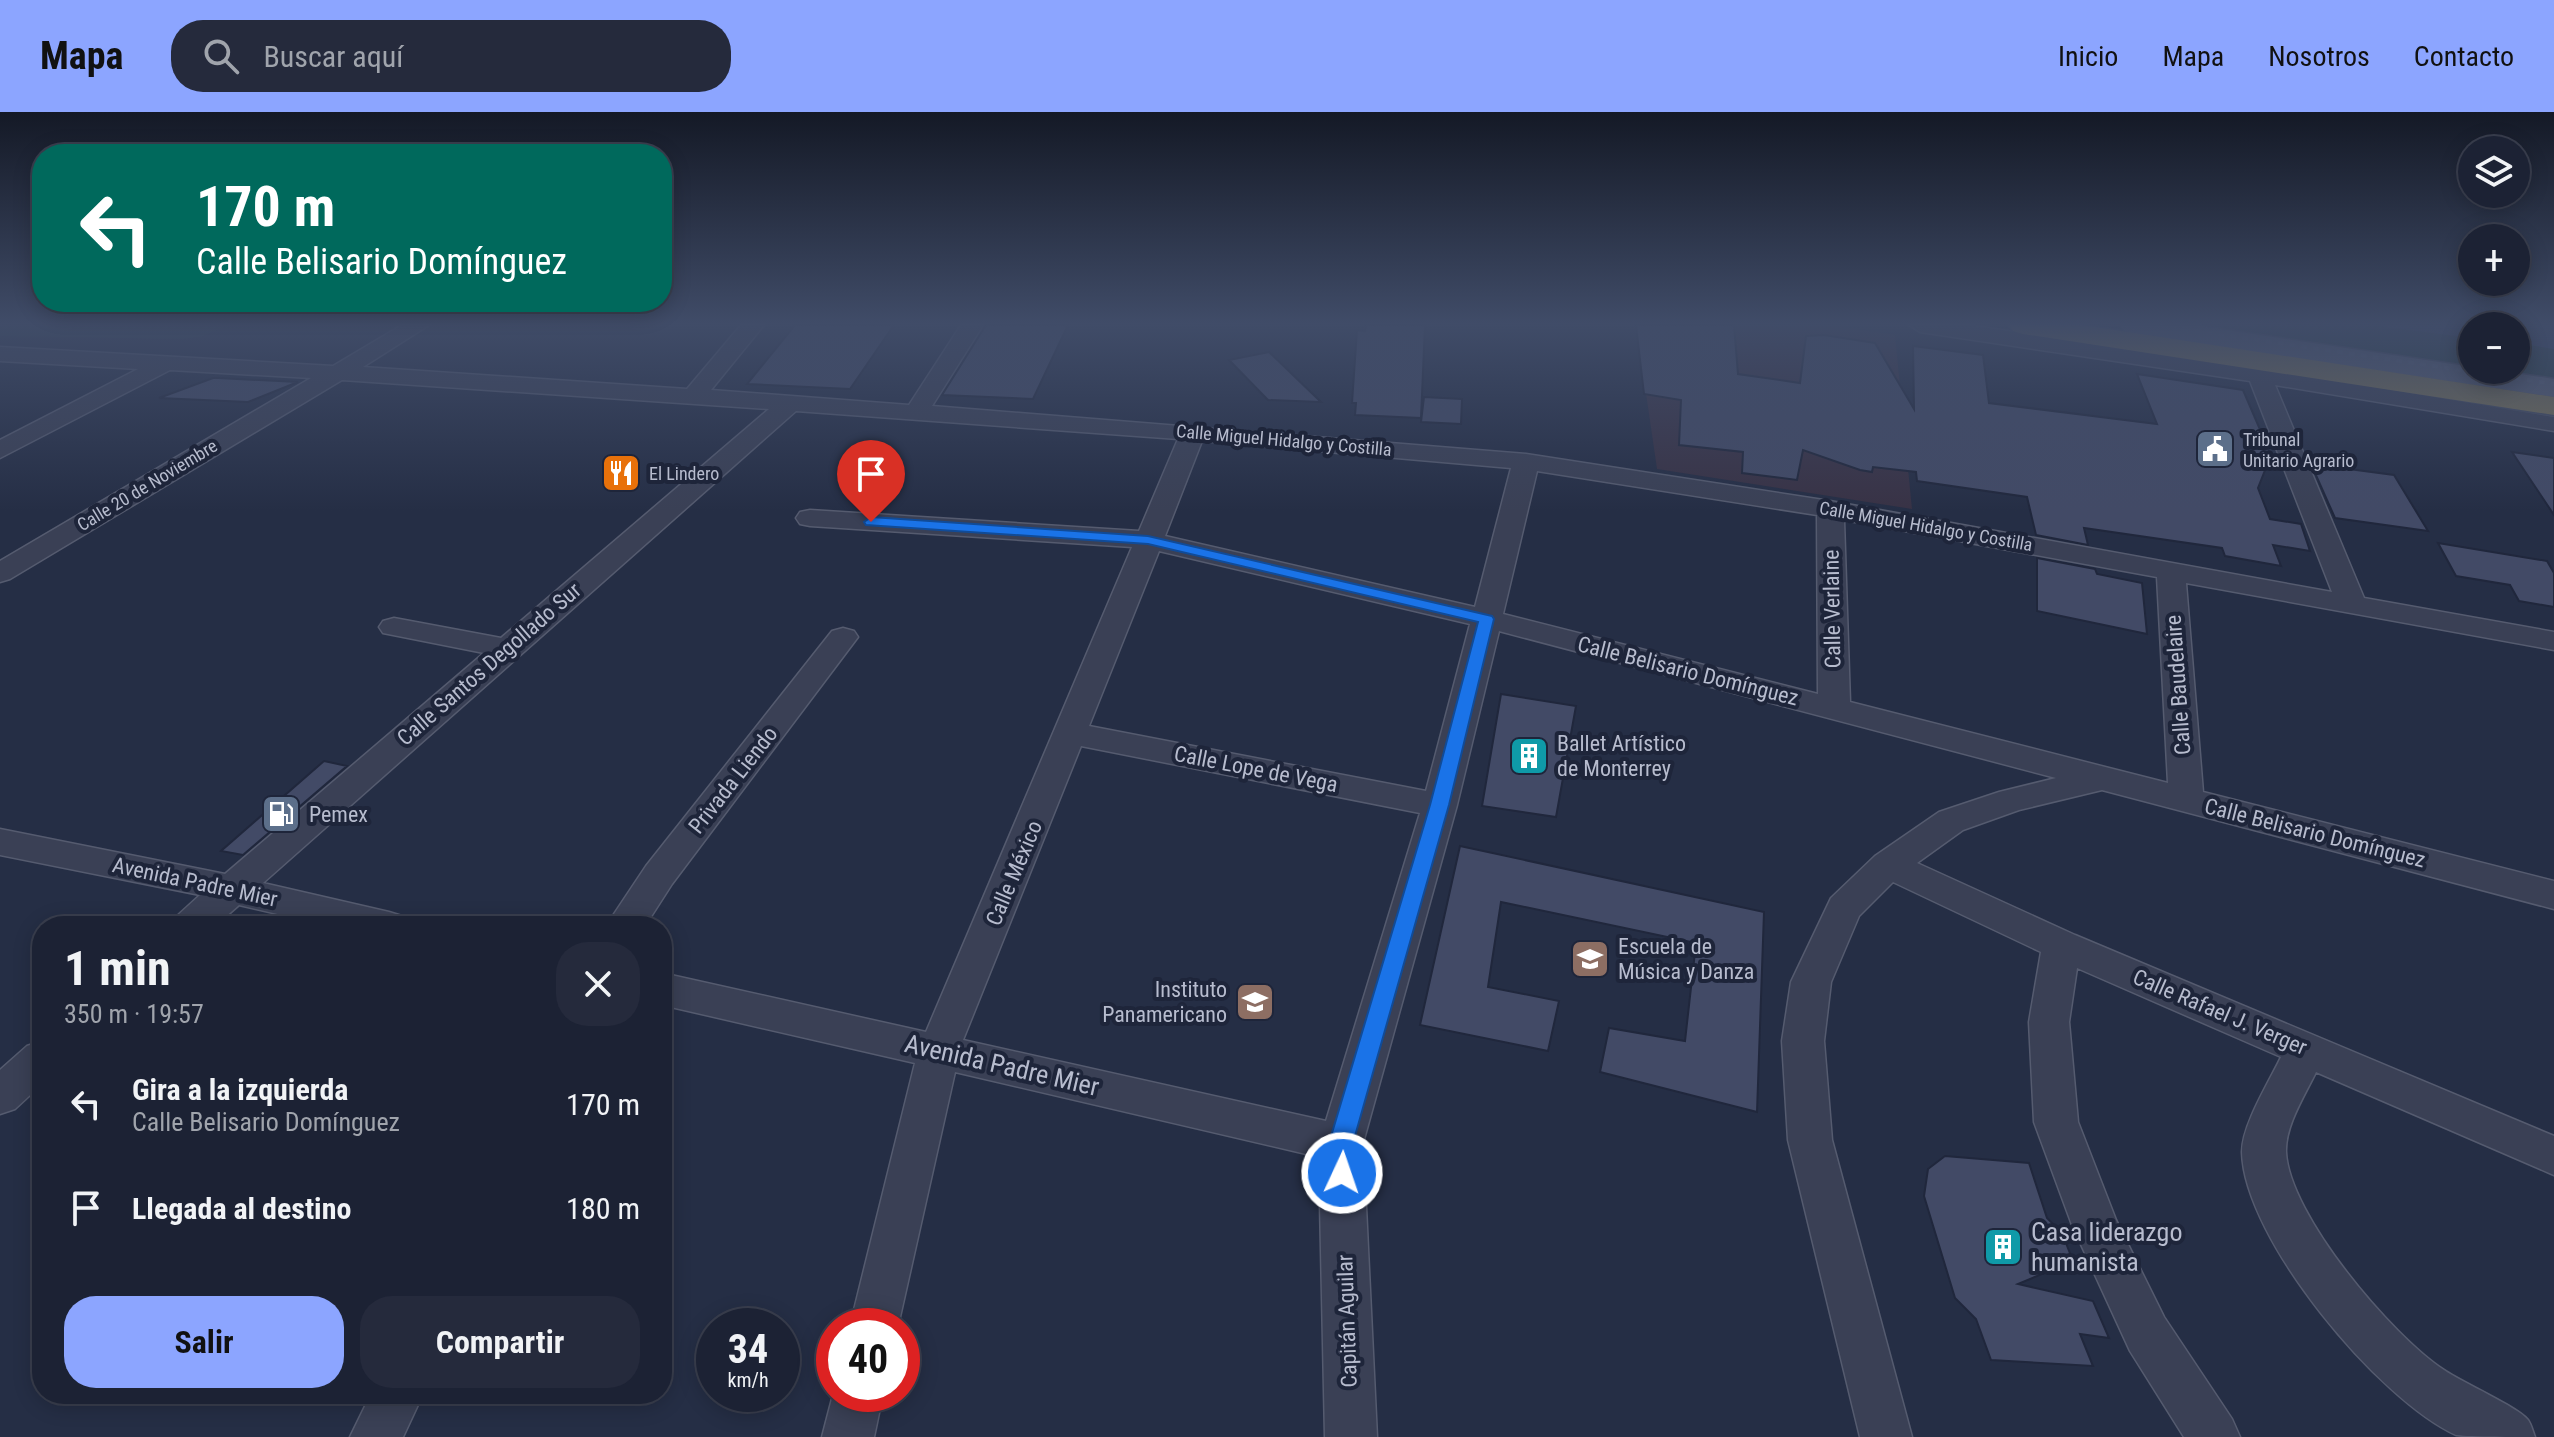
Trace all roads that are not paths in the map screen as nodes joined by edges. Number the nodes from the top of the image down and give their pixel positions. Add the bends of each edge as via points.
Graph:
1 (121, 387) edge
2 (313, 387) edge
3 (555, 387) edge
4 (701, 387) edge
5 (933, 387) edge
6 (2264, 387) edge
7 (2330, 387) edge
8 (2428, 387) edge
9 (693, 397) junction
10 (789, 404) junction
11 (2554, 406) edge
12 (916, 413) junction
13 (2554, 424) edge
14 (1193, 433) junction
15 (0, 450) edge
16 (1526, 462) junction
17 (1830, 509) junction
18 (810, 518) dead end
19 (1148, 540) junction
20 (0, 549) edge
21 (30, 555) junction
22 (2171, 571) junction
23 (0, 573) edge
24 (2352, 604) junction
25 (1486, 619) junction
26 (394, 627) dead end
27 (843, 637) dead end
28 (2554, 641) edge
29 (507, 648) junction
30 (1834, 709) junction
31 (1072, 734) junction
32 (2101, 778) junction
33 (2186, 800) junction
34 (1440, 805) junction
35 (0, 842) edge
36 (1888, 865) junction
37 (231, 889) junction
38 (2554, 895) edge
39 (201, 916) edge
40 (346, 916) edge
41 (632, 916) edge
42 (2061, 945) junction
43 (672, 991) edge
44 (2306, 1049) junction
45 (939, 1050) junction
46 (32, 1067) edge
47 (0, 1096) edge
48 (1341, 1143) junction
49 (2554, 1156) edge
50 (878, 1308) edge
51 (393, 1404) edge
52 (854, 1412) edge
53 (376, 1437) edge
54 (848, 1437) edge
55 (1351, 1437) edge
56 (1886, 1437) edge
57 (2214, 1437) edge
58 (2509, 1437) edge

1 - 15 street
2 - 21 street, Calle 20 de Noviembre
3 - 9 street, Calle Miguel Hidalgo y Costilla
4 - 9 street
5 - 12 street
6 - 24 street
7 - 13 street
8 - 11 highway
9 - 10 street, Calle Miguel Hidalgo y Costilla
10 - 12 street, Calle Miguel Hidalgo y Costilla
10 - 29 street, Calle Santos Degollado Sur
12 - 14 street, Calle Miguel Hidalgo y Costilla
14 - 16 street, Calle Miguel Hidalgo y Costilla
14 - 19 street, Calle México
16 - 17 street, Calle Miguel Hidalgo y Costilla
16 - 25 street, Capitán Aguilar
17 - 22 street, Calle Miguel Hidalgo y Costilla
17 - 30 street, Calle Verlaine
18 - 19 street, Calle Belisario Domínguez
19 - 25 street, Calle Belisario Domínguez
19 - 31 street, Calle México
20 - 21 street
21 - 23 street, Calle 20 de Noviembre
22 - 24 street, Calle Miguel Hidalgo y Costilla
22 - 33 street, Calle Baudelaire
24 - 28 street, Calle Miguel Hidalgo y Costilla
25 - 30 street, Calle Belisario Domínguez
25 - 34 street, Capitán Aguilar
26 - 29 street
27 - 41 street, Privada Liendo
29 - 37 street, Calle Santos Degollado Sur
30 - 32 street, Calle Belisario Domínguez
31 - 34 street, Calle Lope de Vega
31 - 45 street, Calle México
32 - 33 street, Calle Belisario Domínguez
32 - 36 street via 1951,821
33 - 38 street, Calle Belisario Domínguez
34 - 48 street, Capitán Aguilar
35 - 37 street, Avenida Padre Mier
36 - 42 street, Calle Rafael J. Verger
36 - 56 street via 1844,908 1811,982 1803,1041 1810,1140
37 - 39 street, Calle Santos Degollado Sur
37 - 40 street, Avenida Padre Mier
42 - 44 street, Calle Rafael J. Verger
42 - 57 street via 2049,1022 2056,1122 2095,1225 2147,1334
43 - 45 street, Avenida Padre Mier
44 - 49 street, Calle Rafael J. Verger
44 - 58 street via 2264,1150 2272,1187 2300,1241 2347,1310 2414,1379
45 - 48 street, Avenida Padre Mier
45 - 50 street, Calle México
46 - 47 street
48 - 55 street, Capitán Aguilar
51 - 53 street
52 - 54 street

